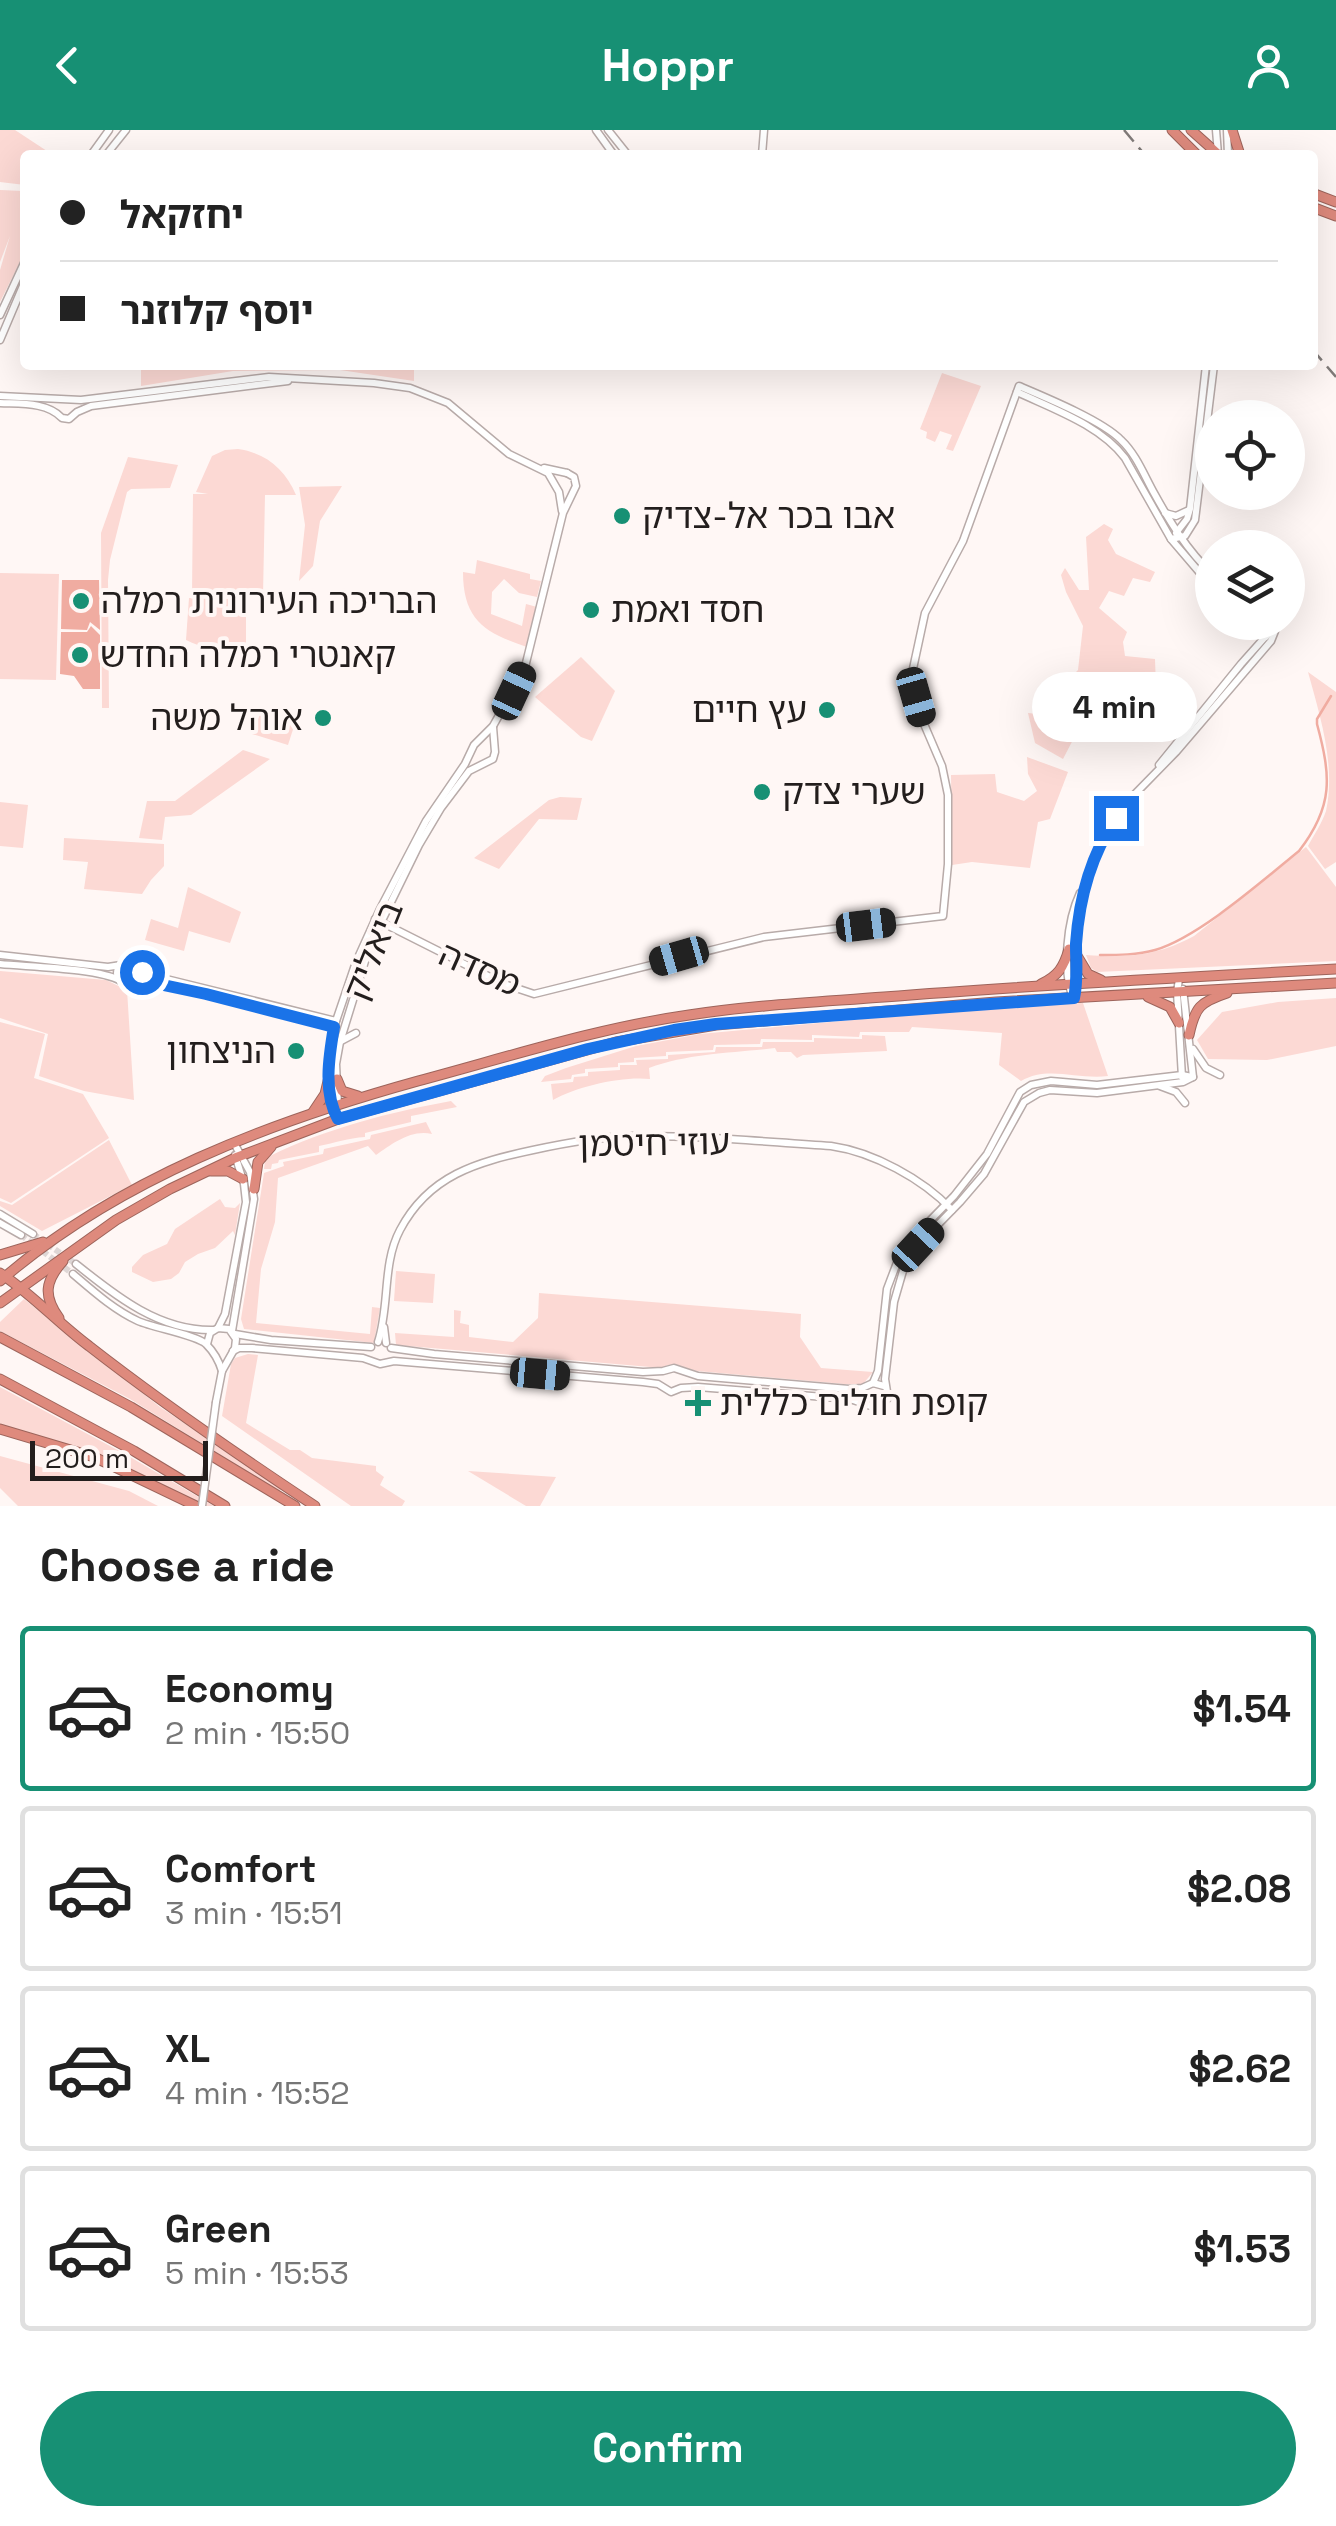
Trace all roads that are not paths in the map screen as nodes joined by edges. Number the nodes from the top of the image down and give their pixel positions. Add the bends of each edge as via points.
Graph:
1 (126, 130) edge
2 (608, 130) edge
3 (1172, 130) edge
4 (1192, 130) edge
5 (110, 150) edge
6 (624, 150) edge
7 (1190, 150) edge
8 (1213, 150) edge
9 (20, 273) edge
10 (20, 293) edge
11 (0, 315) edge
12 (0, 340) edge
13 (1207, 370) edge
14 (1208, 370) edge
15 (330, 380) junction
16 (1018, 389) junction
17 (0, 397) edge
18 (68, 399) junction
19 (57, 412) junction
20 (77, 412) junction
21 (532, 466) junction
22 (567, 473) junction
23 (557, 489) junction
24 (573, 492) junction
25 (1190, 509) junction
26 (1165, 513) junction
27 (562, 518) junction
28 (1190, 530) junction
29 (1179, 535) junction
30 (1171, 539) junction
31 (1195, 553) edge
32 (1195, 557) edge
33 (1195, 568) edge
34 (1267, 640) edge
35 (493, 726) junction
36 (479, 741) junction
37 (493, 745) junction
38 (472, 753) junction
39 (480, 764) junction
40 (378, 921) junction
41 (1072, 951) junction
42 (0, 955) edge
43 (0, 964) edge
44 (121, 965) junction
45 (136, 968) junction
46 (1336, 969) edge
47 (1179, 978) junction
48 (121, 980) junction
49 (131, 982) junction
50 (1124, 982) junction
51 (1072, 984) junction
52 (1336, 984) edge
53 (1035, 986) junction
54 (1237, 989) junction
55 (1180, 992) junction
56 (1136, 995) junction
57 (1074, 998) junction
58 (1179, 1023) junction
59 (338, 1026) junction
60 (356, 1034) dead end
61 (1189, 1038) junction
62 (340, 1042) junction
63 (1181, 1058) junction
64 (1220, 1075) dead end
65 (333, 1078) junction
66 (1182, 1079) junction
67 (1160, 1082) junction
68 (366, 1096) junction
69 (1185, 1102) dead end
70 (335, 1106) junction
71 (311, 1114) junction
72 (338, 1119) junction
73 (280, 1139) junction
74 (234, 1143) junction
75 (239, 1156) junction
76 (204, 1172) junction
77 (242, 1180) junction
78 (254, 1189) junction
79 (949, 1207) junction
80 (0, 1214) edge
81 (0, 1224) edge
82 (33, 1234) tunnel mouth
83 (21, 1235) tunnel mouth
84 (56, 1238) junction
85 (78, 1244) junction
86 (0, 1255) edge
87 (76, 1264) tunnel mouth
88 (73, 1274) tunnel mouth
89 (2, 1278) edge
90 (17, 1289) junction
91 (0, 1303) edge
92 (215, 1329) junction
93 (70, 1332) junction
94 (234, 1333) junction
95 (0, 1337) edge
96 (207, 1345) junction
97 (381, 1345) junction
98 (232, 1352) junction
99 (215, 1355) junction
100 (372, 1360) junction
101 (388, 1361) junction
102 (222, 1371) junction
103 (663, 1371) junction
104 (681, 1372) junction
105 (0, 1379) edge
106 (870, 1384) junction
107 (884, 1386) junction
108 (663, 1388) junction
109 (681, 1388) junction
110 (865, 1403) junction
111 (0, 1429) edge
112 (198, 1506) edge
113 (225, 1506) edge
114 (295, 1506) edge
115 (315, 1506) edge

1 - 5 street
2 - 6 street
3 - 7 highway
4 - 8 highway
9 - 11 street
10 - 12 street
13 - 25 street
14 - 28 street
15 - 18 street via 256,378
15 - 20 street via 245,385
15 - 21 street via 432,396
16 - 26 street via 1116,435
16 - 30 street via 1115,447
16 - 40 street, מסדה via 963,541 925,613 911,678 948,795 943,916 764,937 534,994
17 - 18 street
17 - 19 street
18 - 19 street
18 - 20 street
19 - 20 street via 69,420
21 - 22 street
21 - 23 street via 548,473
22 - 23 street via 558,476
22 - 24 street via 577,483
23 - 24 street
23 - 27 street
24 - 27 street
25 - 26 street via 1178,516
25 - 29 street
26 - 29 street
27 - 35 street via 524,671
28 - 29 street
28 - 31 street
29 - 30 street
29 - 32 street
30 - 33 street
34 - 41 street via 1111,825 1072,914
35 - 36 street
35 - 37 street
36 - 37 street
36 - 38 street
37 - 39 street via 493,759
38 - 39 street
38 - 40 street, ביאליק via 426,821
39 - 40 street, ביאליק via 431,824
40 - 59 street, ביאליק via 356,962
41 - 50 highway via 1094,978
41 - 51 street
41 - 53 highway via 1059,973
42 - 44 street
43 - 48 street
44 - 45 street
44 - 48 street
45 - 49 street
45 - 59 street
46 - 47 highway
47 - 50 highway
47 - 55 street
48 - 49 street
49 - 59 street
50 - 51 highway
51 - 53 highway
51 - 57 street
52 - 54 highway
53 - 68 highway via 688,1015
54 - 55 highway
54 - 61 highway via 1202,1003
55 - 56 highway
55 - 58 street
55 - 61 street
56 - 57 highway
56 - 58 highway via 1165,1002
57 - 72 highway via 674,1030
58 - 63 street
59 - 62 street, ביאליק
59 - 65 street, ביאליק via 330,1048
60 - 62 street
61 - 64 street via 1201,1063
61 - 66 street via 1193,1077
62 - 65 street, ביאליק
63 - 66 street
63 - 67 street
65 - 68 highway via 349,1095
65 - 70 street, ביאליק
65 - 71 highway
66 - 67 street
67 - 69 street
67 - 79 street via 1051,1081 1026,1088
68 - 70 highway
70 - 71 highway
70 - 72 street, ביאליק
71 - 74 highway
72 - 73 highway
73 - 75 highway
73 - 78 highway via 259,1158
74 - 75 street
74 - 84 highway
75 - 76 highway
75 - 77 street
75 - 78 street
76 - 77 highway via 228,1171
76 - 85 highway
77 - 92 street via 244,1212 225,1314
78 - 94 street
79 - 97 street, עוזי חיטמן via 881,1160 831,1146 630,1136 527,1151 454,1174 412,1212 391,1254
79 - 106 street via 904,1250 892,1274 878,1371
79 - 107 street via 900,1277
80 - 82 street
81 - 83 street
84 - 86 highway
84 - 89 highway
85 - 90 highway
85 - 93 highway via 47,1287
87 - 92 street via 146,1314
88 - 96 street via 135,1320
89 - 90 highway
90 - 91 highway
90 - 93 highway
92 - 94 street
92 - 96 street
93 - 115 highway
94 - 97 street
94 - 98 street
95 - 114 highway
96 - 99 street
97 - 100 street via 370,1352
97 - 101 street via 392,1355
97 - 103 street
98 - 99 street
98 - 100 street
98 - 102 street
99 - 102 street
100 - 101 street
101 - 108 street
102 - 112 street, bridge
103 - 104 street
103 - 108 street
104 - 106 street via 833,1388
104 - 109 street
105 - 113 highway
106 - 107 street
106 - 110 street
107 - 110 street via 883,1405
108 - 109 street
109 - 110 street
111 - 112 highway via 94,1457

